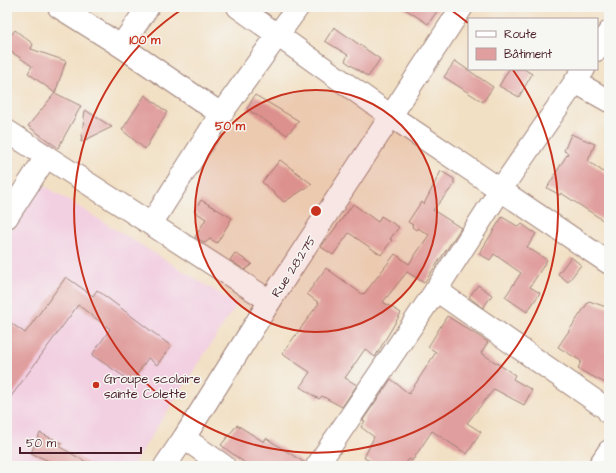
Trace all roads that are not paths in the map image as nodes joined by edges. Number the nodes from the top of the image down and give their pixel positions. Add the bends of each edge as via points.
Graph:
1 (59, 7) edge
2 (148, 7) edge
3 (238, 7) edge
4 (298, 7) edge
5 (462, 7) edge
6 (609, 32) edge
7 (278, 35) junction
8 (121, 46) junction
9 (598, 48) edge
10 (580, 75) edge
11 (609, 100) edge
12 (221, 114) junction
13 (391, 116) junction
14 (7, 132) edge
15 (46, 157) junction
16 (501, 189) junction
17 (7, 217) edge
18 (151, 224) junction
19 (609, 263) edge
20 (436, 290) junction
21 (270, 301) junction
22 (609, 413) edge
23 (184, 438) junction
24 (609, 451) edge
25 (165, 466) edge
26 (224, 466) edge
27 (317, 466) edge
28 (599, 466) edge

1 - 8 street
2 - 8 street
3 - 7 street
4 - 7 street
5 - 13 street, Rue 28.275
6 - 9 street
7 - 12 street
7 - 13 street
8 - 12 street
10 - 11 street
10 - 16 street
12 - 18 street
13 - 16 street
13 - 21 street, Rue 28.275
14 - 15 street
15 - 17 street
15 - 18 street
16 - 19 street
16 - 20 street
18 - 21 street
20 - 22 street via 607,409
20 - 27 street
21 - 23 street, Rue 28.275
23 - 25 street, Rue 28.275
23 - 26 street
24 - 28 street

